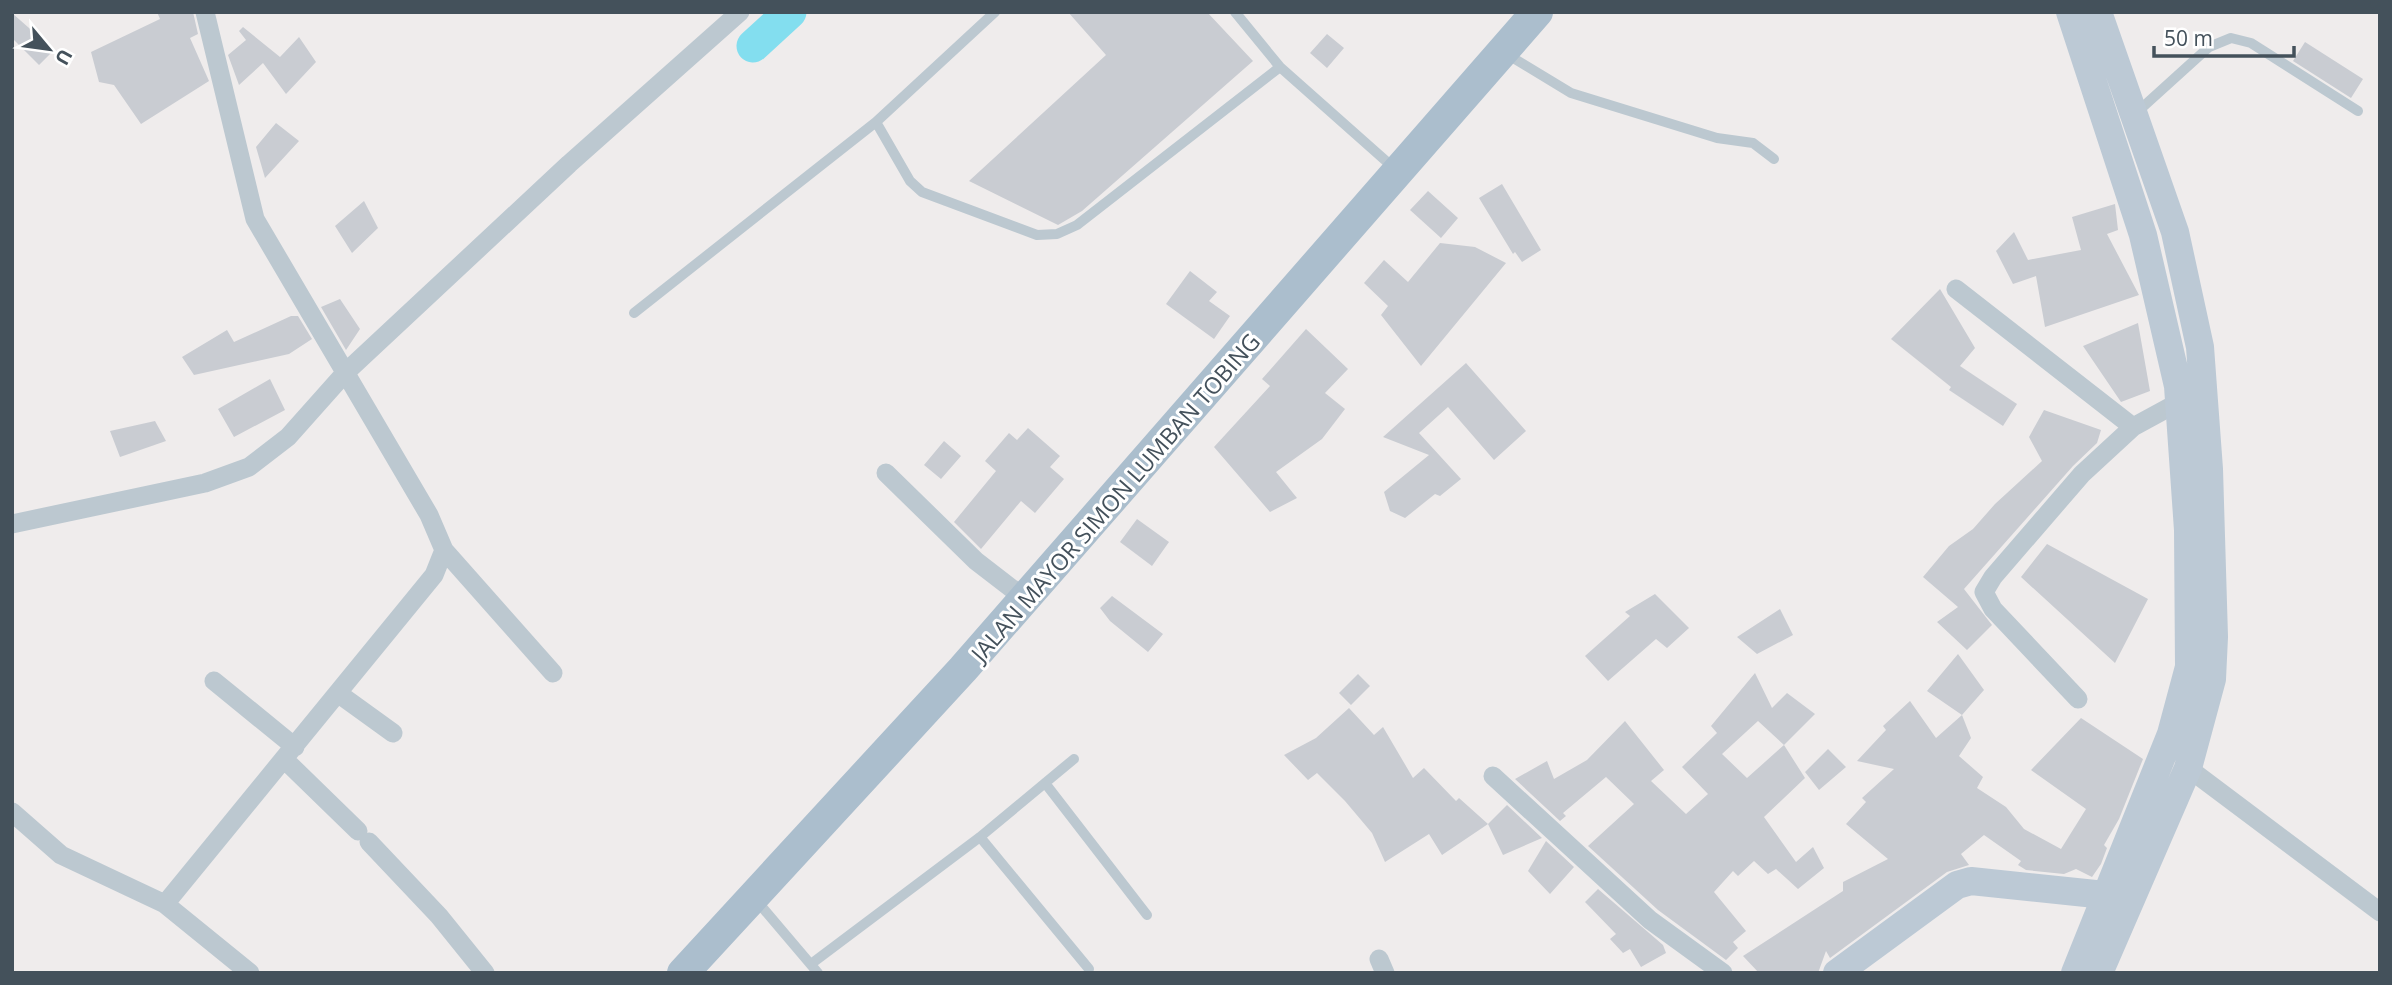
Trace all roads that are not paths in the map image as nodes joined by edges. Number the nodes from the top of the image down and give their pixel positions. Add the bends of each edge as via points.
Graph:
1 (205, 12) edge
2 (740, 12) edge
3 (995, 12) edge
4 (1235, 12) edge
5 (1537, 12) edge
6 (2070, 12) edge
7 (2098, 12) edge
8 (1504, 52) junction
9 (1280, 68) junction
10 (2358, 111) dead end
11 (2132, 117) junction
12 (876, 122) junction
13 (1774, 159) dead end
14 (1398, 171) junction
15 (2175, 232) junction
16 (2143, 235) junction
17 (1955, 289) dead end
18 (634, 313) dead end
19 (345, 373) junction
20 (2179, 402) junction
21 (2133, 427) junction
22 (886, 473) dead end
23 (12, 524) edge
24 (2199, 530) junction
25 (444, 550) junction
26 (1024, 598) junction
27 (553, 673) dead end
28 (214, 681) dead end
29 (339, 694) junction
30 (2078, 699) dead end
31 (393, 733) dead end
32 (290, 754) junction
33 (1074, 759) dead end
34 (2188, 768) junction
35 (1493, 776) dead end
36 (1045, 783) junction
37 (12, 812) edge
38 (980, 837) junction
39 (2105, 895) junction
40 (753, 897) junction
41 (165, 904) junction
42 (2380, 912) edge
43 (1147, 915) dead end
44 (814, 969) edge
45 (1089, 969) dead end
46 (250, 973) edge
47 (485, 973) edge
48 (683, 973) edge
49 (1723, 973) edge
50 (1837, 973) edge
51 (2075, 973) edge
52 (2099, 973) edge

1 - 19 street via 256,219
2 - 19 street
3 - 12 lane
4 - 9 lane
5 - 8 main road, JALAN MAYOR SIMON LUMBAN TOBING
6 - 16 street
7 - 11 street
8 - 13 lane via 1571,93 1717,138 1753,143
8 - 14 main road, JALAN MAYOR SIMON LUMBAN TOBING
9 - 12 lane via 1077,225 1057,234 1037,236 922,192 910,181
9 - 14 lane
10 - 11 lane via 2251,43 2231,38 2209,47
11 - 15 street
12 - 18 lane
14 - 26 main road, JALAN MAYOR SIMON LUMBAN TOBING
15 - 16 street
15 - 24 street via 2200,347
16 - 20 street
17 - 21 street
19 - 23 street via 288,437 249,467 205,483
19 - 25 street via 429,515
20 - 21 street
20 - 24 street
21 - 30 street via 2082,474 1984,592 1993,608
22 - 26 street via 976,561
24 - 34 street via 2214,637 2212,679
24 - 39 street via 2189,667 2171,734
25 - 27 street
25 - 29 street via 435,575
26 - 40 main road, JALAN MAYOR SIMON LUMBAN TOBING
28 - 32 street
29 - 31 street
29 - 32 street
32 - 41 street
32 - 47 street via 439,916
33 - 36 lane
34 - 42 street
34 - 52 street
35 - 49 street via 1650,920
36 - 38 lane
36 - 43 lane
37 - 41 street via 61,855
38 - 44 lane
38 - 45 lane
39 - 50 street via 1964,883
39 - 51 street
40 - 44 lane
40 - 48 main road, JALAN MAYOR SIMON LUMBAN TOBING
41 - 46 street

